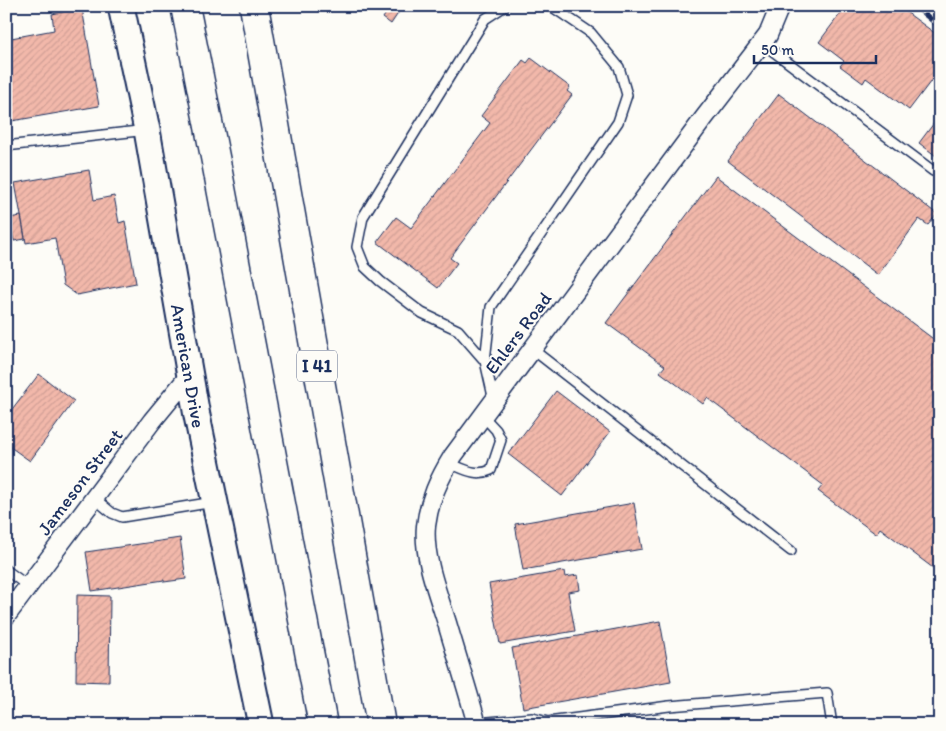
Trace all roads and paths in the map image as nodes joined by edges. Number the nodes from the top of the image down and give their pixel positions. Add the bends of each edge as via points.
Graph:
1 (121, 6) edge
2 (185, 6) edge
3 (254, 6) edge
4 (505, 6) edge
5 (551, 6) edge
6 (780, 6) edge
7 (762, 42) junction
8 (147, 130) junction
9 (6, 146) edge
10 (933, 172) dead end
11 (532, 349) junction
12 (485, 362) junction
13 (189, 376) junction
14 (494, 401) junction
15 (483, 416) junction
16 (449, 463) junction
17 (94, 498) junction
18 (214, 502) junction
19 (791, 552) dead end
20 (6, 570) edge
21 (28, 586) junction
22 (6, 616) edge
23 (477, 724) edge
24 (261, 725) edge
25 (323, 725) edge
26 (381, 725) edge
27 (832, 725) edge

1 - 8 street, American Drive
2 - 25 highway
3 - 26 highway, I 41
4 - 12 lane via 485,19 363,217 357,247 365,267 380,281 422,312 458,330
5 - 12 lane via 590,33 619,67 627,95 618,122 491,307
6 - 7 street, Ehlers Road via 773,26
7 - 10 lane
7 - 11 street, Ehlers Road
8 - 9 lane
8 - 13 street, American Drive
11 - 14 street, Ehlers Road
11 - 19 lane
12 - 14 lane
13 - 17 street, Jameson Street
13 - 18 street, American Drive
14 - 15 street, Ehlers Road
15 - 16 street, Ehlers Road
15 - 16 lane via 501,440 492,470 482,474
16 - 23 street, Ehlers Road via 434,489 429,508 427,548
17 - 18 lane via 122,517
17 - 21 street, Jameson Street
18 - 24 street, American Drive
20 - 21 lane
21 - 22 street, Jameson Street
23 - 27 lane via 532,718 548,722 669,706 827,693

